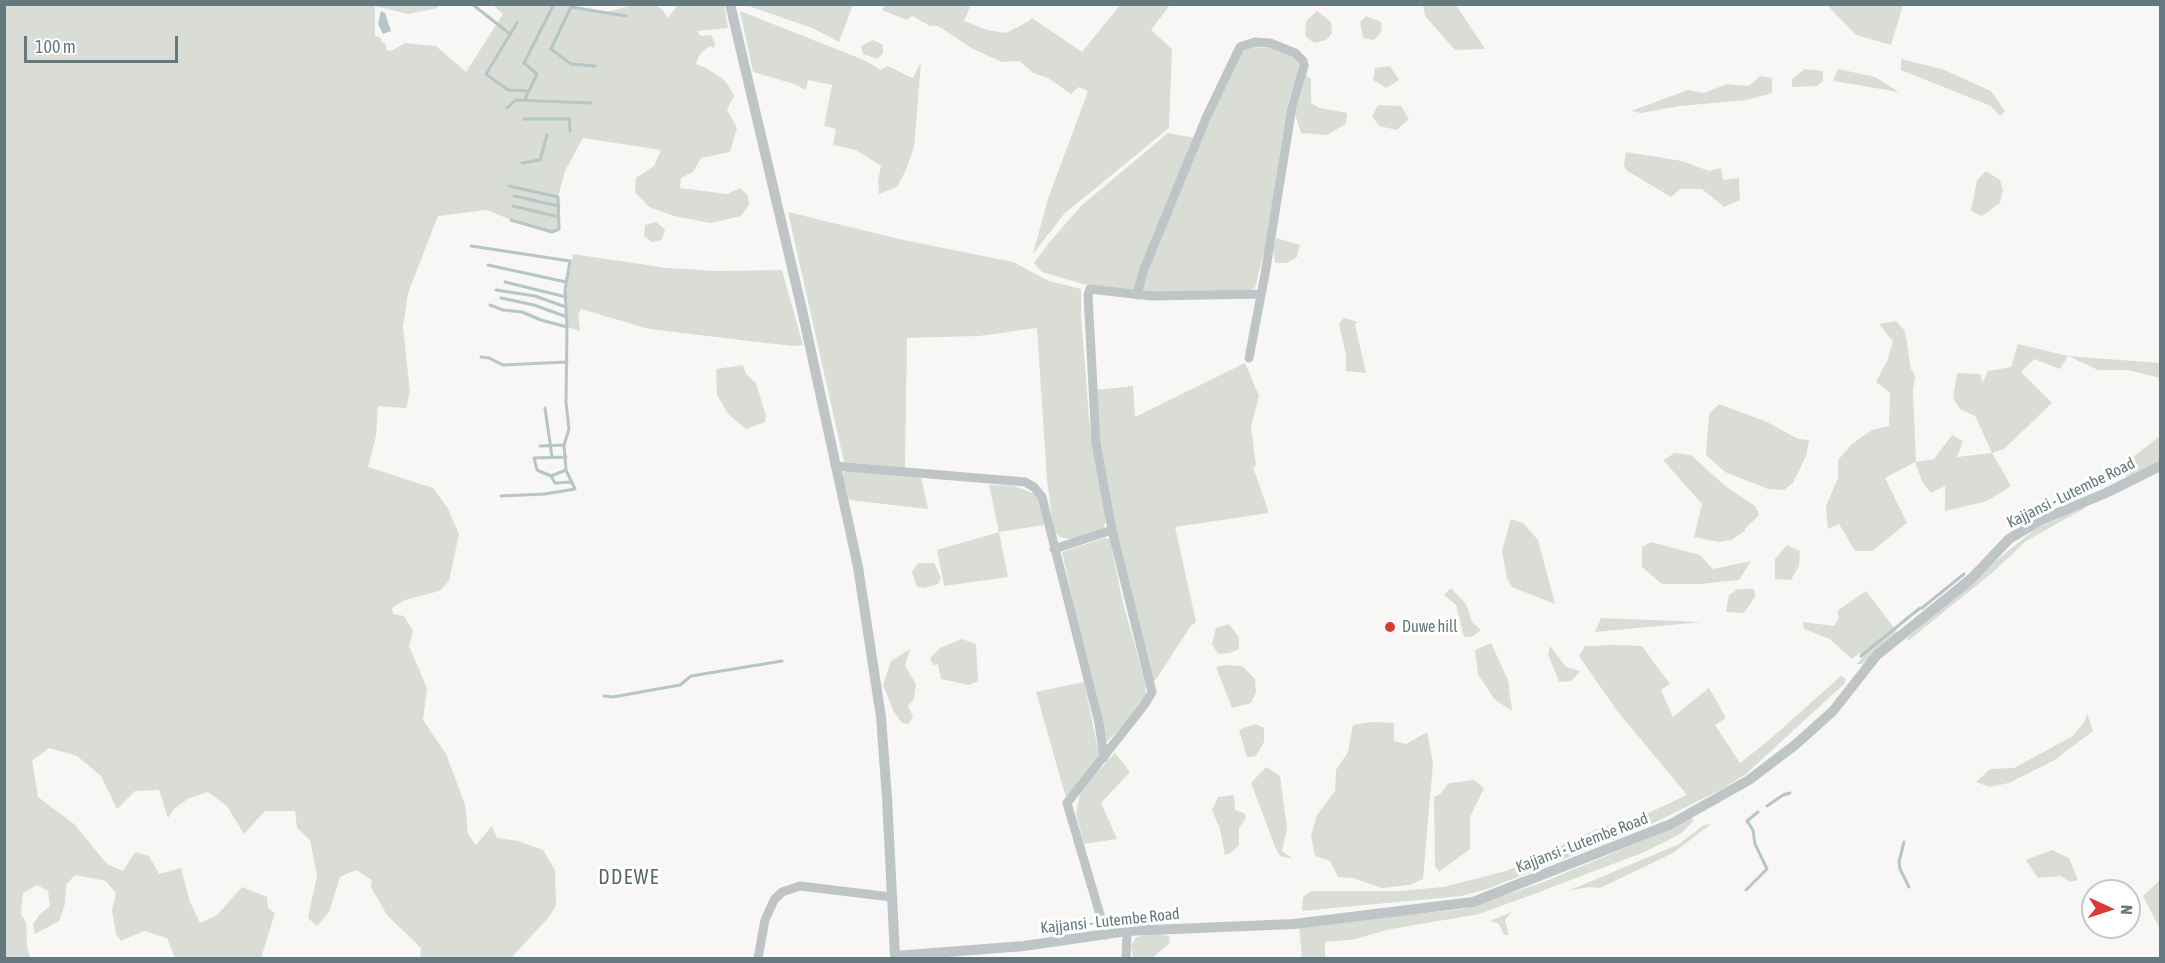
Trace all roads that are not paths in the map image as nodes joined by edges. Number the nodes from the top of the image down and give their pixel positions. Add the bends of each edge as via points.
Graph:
1 (730, 4) edge
2 (1261, 294) junction
3 (1137, 295) junction
4 (1249, 357) dead end
5 (835, 466) junction
6 (2160, 466) edge
7 (1112, 530) junction
8 (1054, 549) junction
9 (1104, 758) junction
10 (891, 897) junction
11 (1127, 931) junction
12 (1106, 935) junction
13 (895, 957) edge
14 (759, 958) edge
15 (1126, 958) edge

1 - 5 street
2 - 3 street
2 - 3 street via 1292,107 1304,66 1295,52 1255,42 1240,47 1229,66 1144,269
2 - 4 street
3 - 7 street via 1090,289 1088,295 1093,414
5 - 8 street via 1025,482 1042,497
5 - 10 street via 858,567 875,677 887,798
6 - 11 street, Kajjansi - Lutembe Road via 2041,520 2009,539 1972,578 1876,655 1833,711 1795,745 1749,780 1671,824 1473,902 1294,924
7 - 8 street
7 - 9 street via 1152,692
8 - 9 street via 1099,723
9 - 12 street via 1067,803
10 - 13 street
10 - 14 street via 800,886 782,892 765,920
11 - 12 street, Kajjansi - Lutembe Road
11 - 15 street
12 - 13 street, Kajjansi - Lutembe Road

